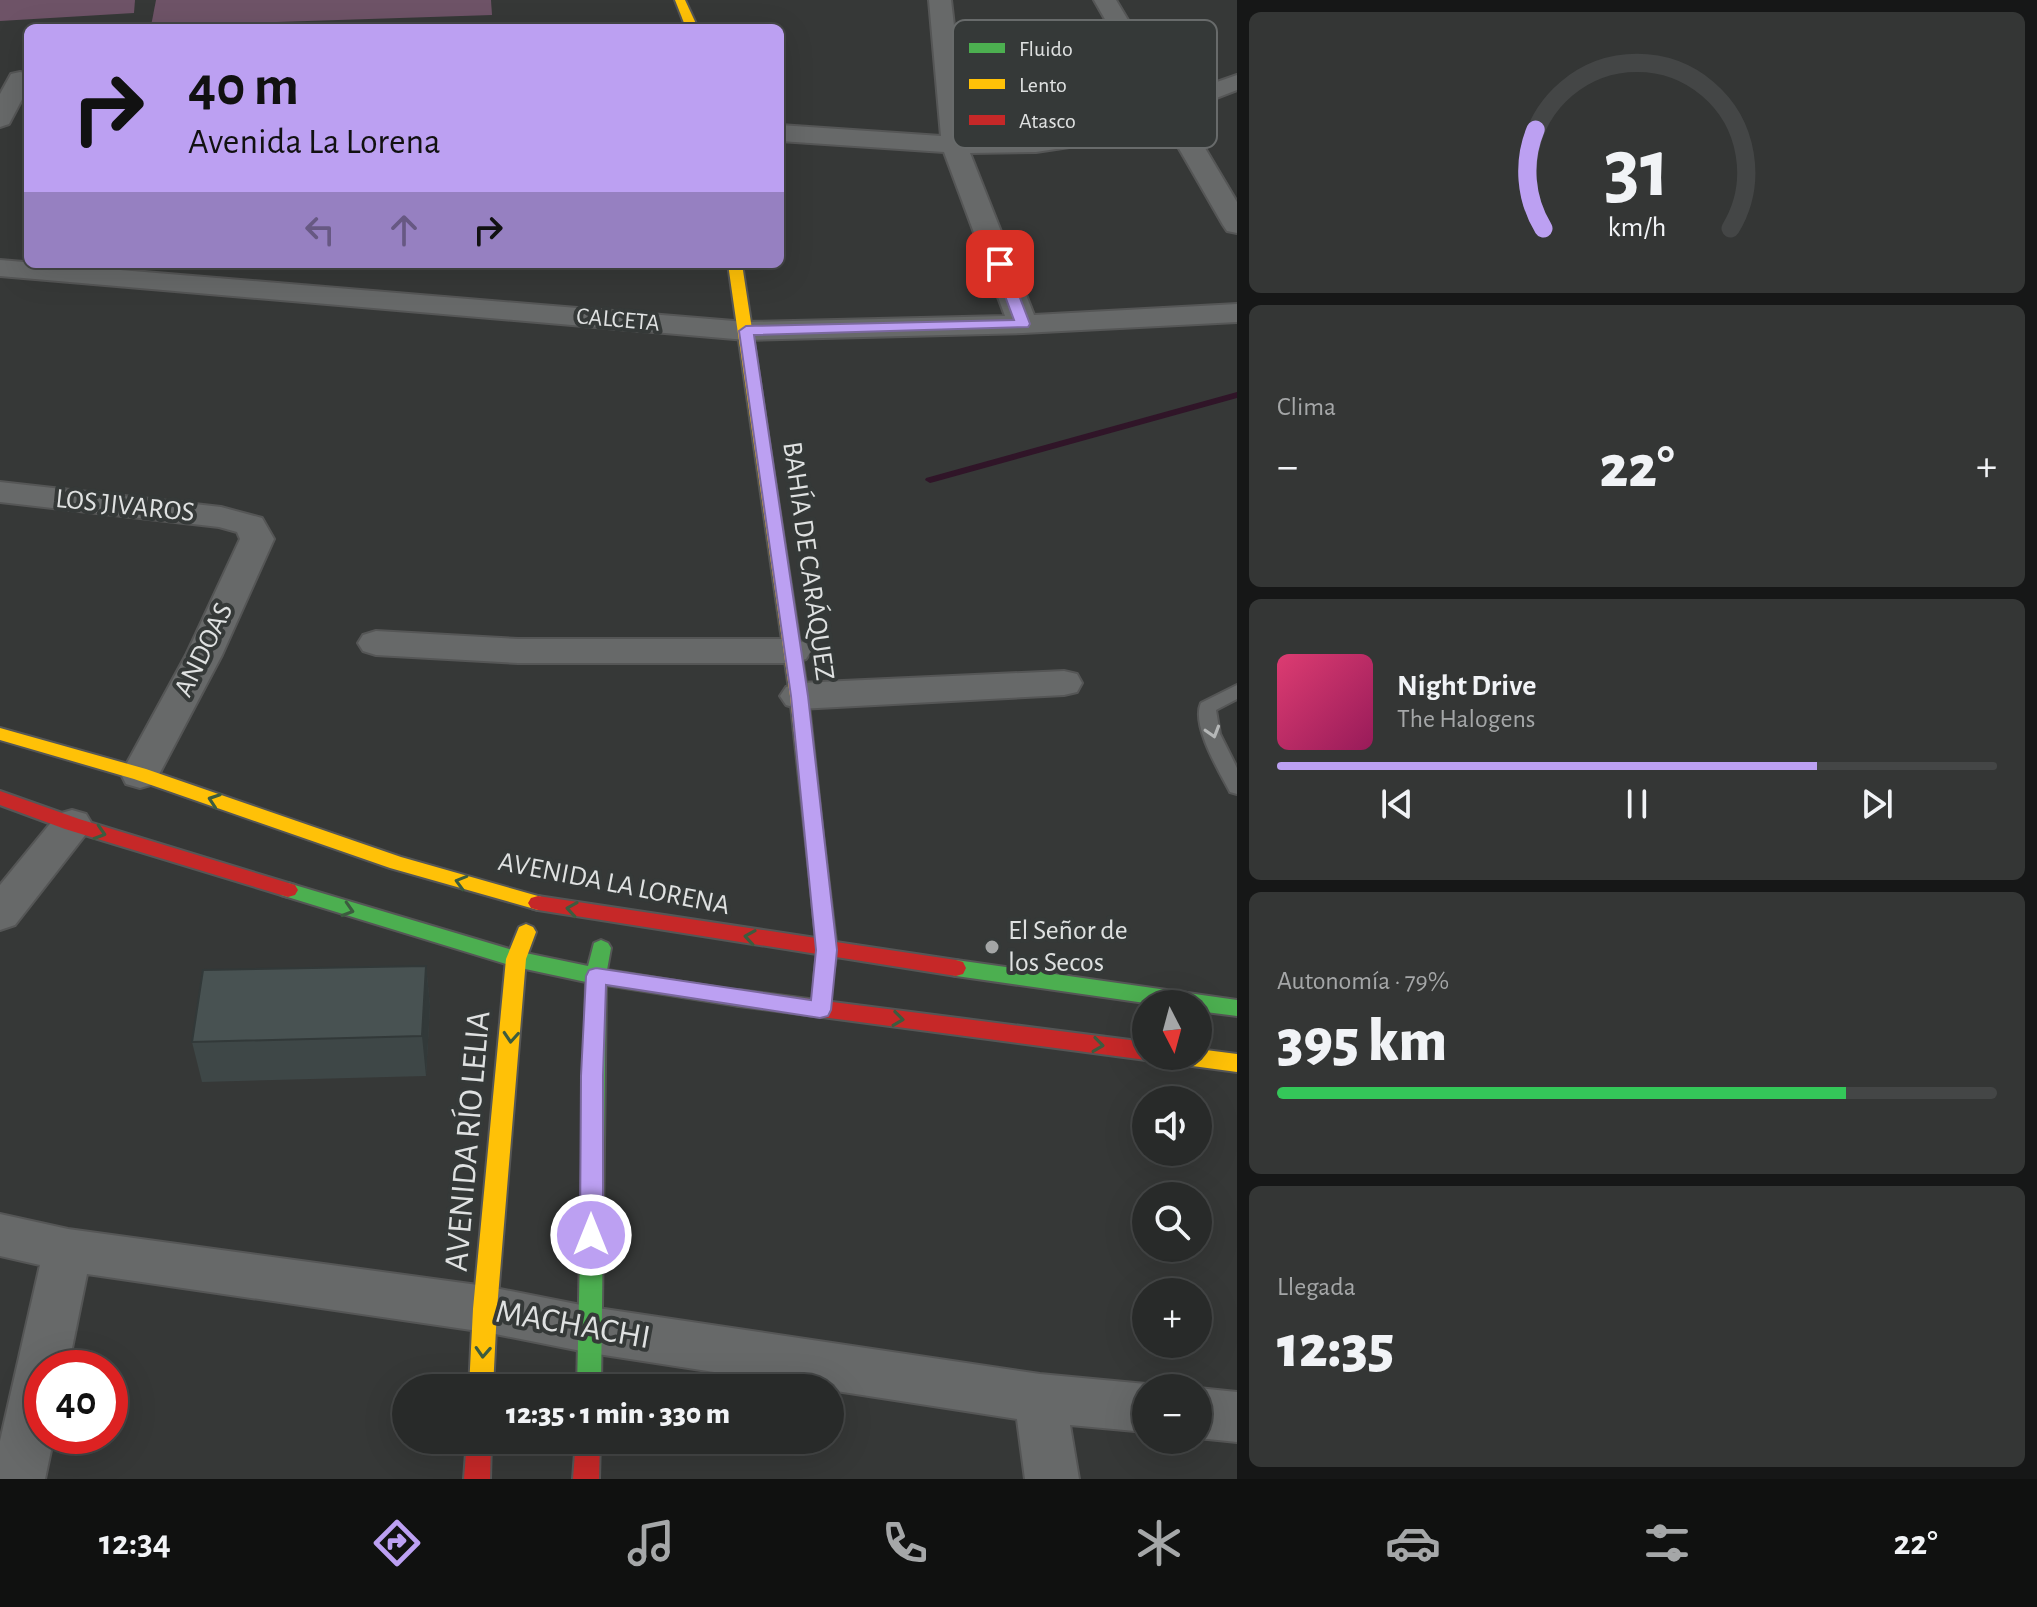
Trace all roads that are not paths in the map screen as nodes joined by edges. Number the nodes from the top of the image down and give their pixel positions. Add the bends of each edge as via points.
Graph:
1 (680, 0) edge
2 (940, 0) edge
3 (1105, 0) edge
4 (1116, 20) edge
5 (690, 24) edge
6 (16, 79) edge
7 (1237, 82) edge
8 (1217, 89) edge
9 (953, 110) edge
10 (0, 119) edge
11 (784, 133) edge
12 (953, 145) edge
13 (955, 148) edge
14 (1191, 148) edge
15 (1237, 225) edge
16 (0, 268) edge
17 (736, 268) edge
18 (1237, 313) edge
19 (1023, 324) junction
20 (746, 331) junction
21 (0, 492) edge
22 (250, 525) joint
23 (376, 643) dead end
24 (793, 651) junction
25 (1064, 683) dead end
26 (1237, 691) edge
27 (799, 696) junction
28 (0, 734) edge
29 (140, 774) junction
30 (1237, 787) edge
31 (0, 798) edge
32 (72, 824) junction
33 (536, 903) junction
34 (0, 914) edge
35 (608, 915) junction
36 (827, 950) junction
37 (516, 959) junction
38 (596, 976) junction
39 (1237, 1008) edge
40 (820, 1010) junction
41 (1132, 1049) edge
42 (1212, 1060) edge
43 (1237, 1063) edge
44 (0, 1235) edge
45 (68, 1250) junction
46 (485, 1309) junction
47 (591, 1330) junction
48 (482, 1374) edge
49 (589, 1374) edge
50 (1040, 1398) junction
51 (1132, 1407) edge
52 (1212, 1414) edge
53 (1237, 1417) edge
54 (478, 1454) edge
55 (587, 1454) edge
56 (18, 1479) edge
57 (477, 1479) edge
58 (586, 1479) edge
59 (1052, 1479) edge

1 - 5 street
2 - 9 street
3 - 4 street
6 - 10 street
7 - 8 street
11 - 12 street
13 - 19 street
14 - 15 street
16 - 20 street, CALCETA
17 - 20 street, BAHÍA DE CARÁQUEZ
18 - 19 street, CALCETA
19 - 20 street, CALCETA
20 - 24 street, BAHÍA DE CARÁQUEZ
21 - 22 street, LOS JIVAROS via 221,517
22 - 29 street, ANDOAS via 257,539 204,655
23 - 24 street via 518,651
24 - 27 street, BAHÍA DE CARÁQUEZ
25 - 27 street
26 -> 30 lane via 1207,707 1211,734
27 - 36 street, BAHÍA DE CARÁQUEZ
28 - 29 street, AVENIDA LA LORENA
33 -> 29 street, AVENIDA LA LORENA via 397,863
31 - 32 street
32 - 34 street
32 -> 37 street
35 -> 33 street, AVENIDA LA LORENA
33 - 37 street, AVENIDA RÍO LELIA
36 -> 35 street, AVENIDA LA LORENA
35 - 38 street
36 - 39 street, AVENIDA LA LORENA
36 - 40 street, BAHÍA DE CARÁQUEZ
37 - 38 street
37 -> 46 street, AVENIDA RÍO LELIA
38 - 40 street
38 - 47 street
40 -> 41 street
42 - 43 street
44 - 45 street, MACHACHI
45 - 46 street, MACHACHI
45 - 56 street
46 - 47 street, MACHACHI
46 -> 48 street, AVENIDA RÍO LELIA
47 - 49 street
47 - 50 street, MACHACHI
50 - 51 street, MACHACHI
50 - 59 street
52 - 53 street
54 - 57 street
55 - 58 street

